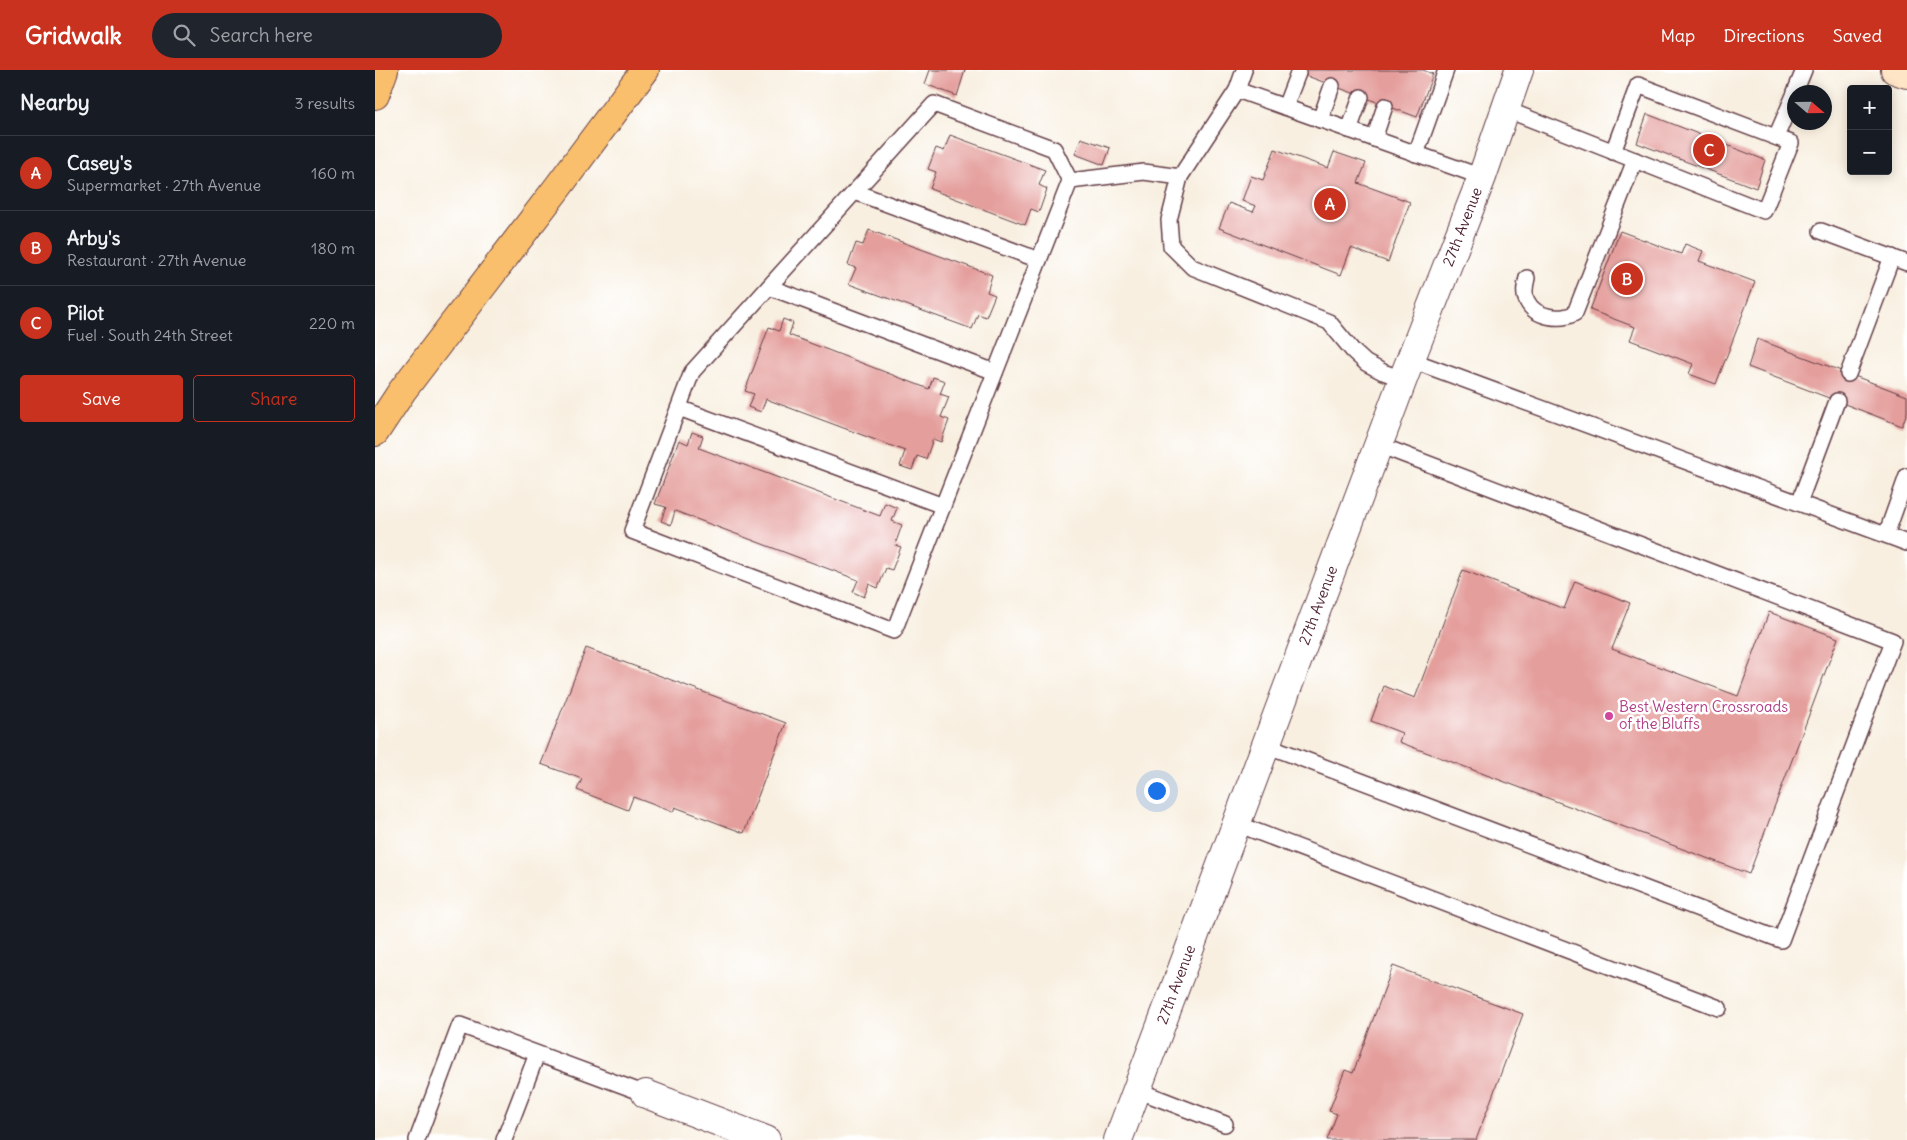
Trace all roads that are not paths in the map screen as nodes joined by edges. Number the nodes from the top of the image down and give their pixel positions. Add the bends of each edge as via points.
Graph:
1 (384, 70) edge
2 (645, 70) edge
3 (1244, 70) edge
4 (1447, 70) edge
5 (1519, 70) edge
6 (1804, 70) edge
7 (1895, 70) edge
8 (1298, 73) dead end
9 (1907, 74) edge
10 (1798, 85) edge
11 (1332, 86) dead end
12 (1237, 90) junction
13 (375, 95) edge
14 (1361, 96) dead end
15 (1385, 106) dead end
16 (1285, 107) junction
17 (1505, 109) junction
18 (1787, 113) edge
19 (1320, 120) junction
20 (1349, 130) junction
21 (1777, 137) junction
22 (1374, 139) junction
23 (1613, 152) junction
24 (1417, 154) junction
25 (1635, 160) junction
26 (1180, 177) junction
27 (1481, 177) junction
28 (1069, 181) junction
29 (855, 192) junction
30 (1821, 231) dead end
31 (1892, 257) junction
32 (1039, 260) junction
33 (1907, 263) edge
34 (1527, 278) dead end
35 (769, 287) junction
36 (1407, 370) junction
37 (995, 372) junction
38 (1848, 374) dead end
39 (1837, 401) dead end
40 (679, 408) junction
41 (375, 432) edge
42 (1379, 445) junction
43 (1907, 476) edge
44 (1799, 504) junction
45 (943, 506) junction
46 (1886, 536) junction
47 (1907, 543) edge
48 (1266, 746) junction
49 (1237, 824) junction
50 (1719, 1008) dead end
51 (537, 1054) junction
52 (1137, 1090) junction
53 (646, 1094) joint
54 (1225, 1124) dead end
55 (417, 1140) edge
56 (504, 1140) edge
57 (766, 1140) edge
58 (1118, 1140) edge

1 - 13 highway
2 - 41 highway via 402,391
3 - 12 lane
4 - 24 lane
5 - 17 street, 27th Avenue
6 - 10 lane
7 - 9 main road
8 - 16 lane
11 - 19 lane
12 - 16 lane
12 - 26 lane
14 - 20 lane
15 - 22 lane
16 - 19 lane
17 - 23 lane
17 - 27 street, 27th Avenue
18 - 21 lane
19 - 20 lane
20 - 22 lane
21 - 23 lane via 1638,85
21 - 25 lane via 1791,143 1765,211
22 - 24 lane
23 - 25 lane
24 - 27 lane
25 - 34 lane via 1575,313 1567,318 1557,318 1533,310 1524,292
26 - 28 lane via 1144,172
26 - 36 lane via 1169,220 1171,246 1191,267 1329,322 1353,351 1383,372
27 - 36 street, 27th Avenue
28 - 29 lane via 1054,148 934,104
28 - 32 lane
29 - 32 lane
29 - 35 lane
30 - 31 lane
31 - 33 lane
31 - 38 lane
32 - 37 lane
35 - 37 lane
35 - 40 lane via 692,372
36 - 42 street, 27th Avenue
36 - 44 lane
37 - 45 lane
39 - 44 lane
40 - 45 lane
40 - 45 lane via 633,532 894,631
42 - 48 street, 27th Avenue
42 - 48 lane via 1893,640 1785,931 1781,940
43 - 46 lane
44 - 46 lane
46 - 47 lane
48 - 49 street, 27th Avenue
49 - 50 lane
49 - 52 street, 27th Avenue
51 - 53 lane
51 - 55 lane via 460,1025
51 - 56 lane
52 - 54 lane
52 - 58 street, 27th Avenue
53 - 57 street

